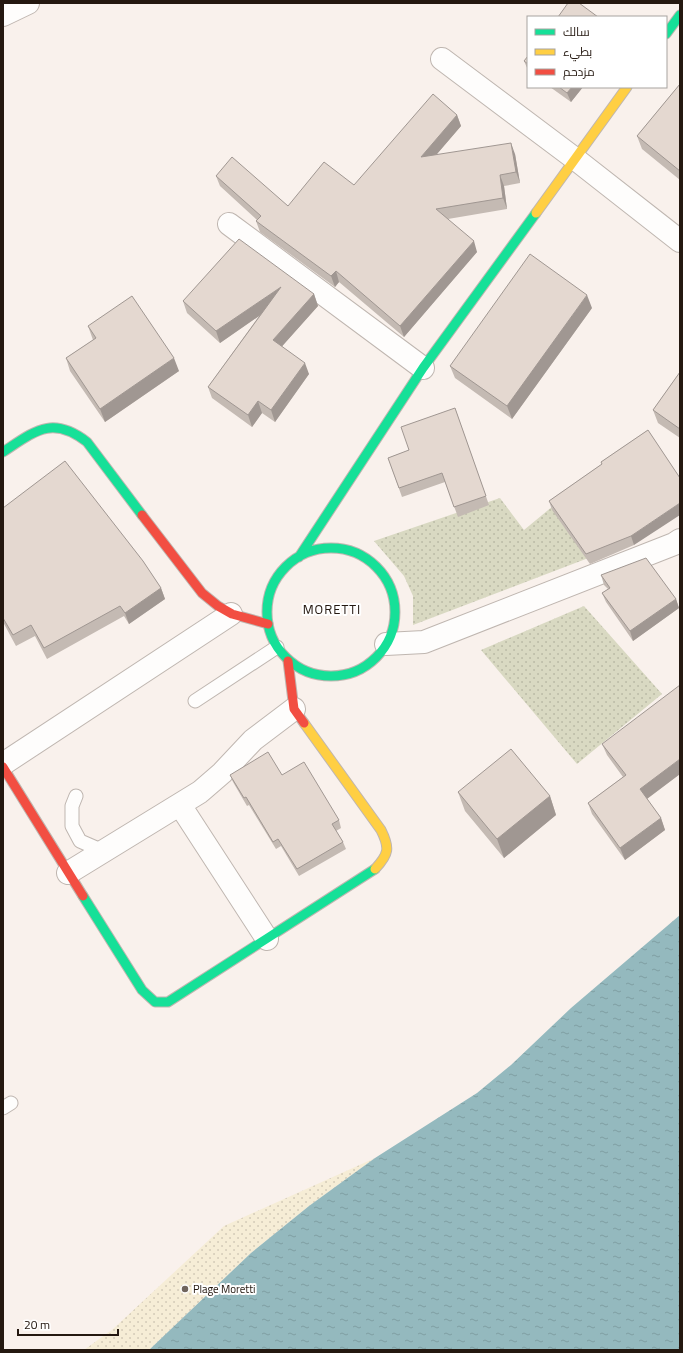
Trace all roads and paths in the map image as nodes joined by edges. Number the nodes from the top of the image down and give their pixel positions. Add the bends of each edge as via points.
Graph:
1 (28, 3) edge
2 (3, 15) edge
3 (680, 15) edge
4 (667, 33) edge
5 (442, 59) dead end
6 (626, 88) edge
7 (574, 158) junction
8 (229, 224) dead end
9 (680, 241) edge
10 (423, 368) junction
11 (3, 452) edge
12 (680, 540) edge
13 (299, 557) junction
14 (231, 614) junction
15 (268, 624) junction
16 (386, 644) junction
17 (277, 647) junction
18 (288, 661) junction
19 (195, 701) dead end
20 (294, 709) junction
21 (3, 765) edge
22 (76, 796) dead end
23 (180, 805) junction
24 (103, 850) junction
25 (68, 873) junction
26 (267, 939) junction

1 - 2 street
3 - 4 street
5 - 7 street
6 - 7 street
7 - 9 street
7 - 10 street
8 - 10 street
10 - 13 street
11 - 14 street via 40,429 53,426 77,433 87,442 202,593
12 - 16 street via 424,642
13 - 15 street via 284,569 273,585 267,605
13 - 16 street via 319,550 340,549 360,555 376,567 388,584 394,604 394,625
14 - 15 street
14 - 21 street
15 - 17 street
16 - 18 street via 375,659 359,670 341,675 322,676
17 - 18 street
17 - 19 lane
18 - 20 street
20 - 23 street via 253,740 200,792
20 - 26 street via 381,830 387,842 386,856 373,871
21 - 25 street
22 - 24 lane via 72,806 72,826 80,841
23 - 24 street
23 - 26 street
24 - 25 street
25 - 26 street via 142,990 155,1002 168,1002

